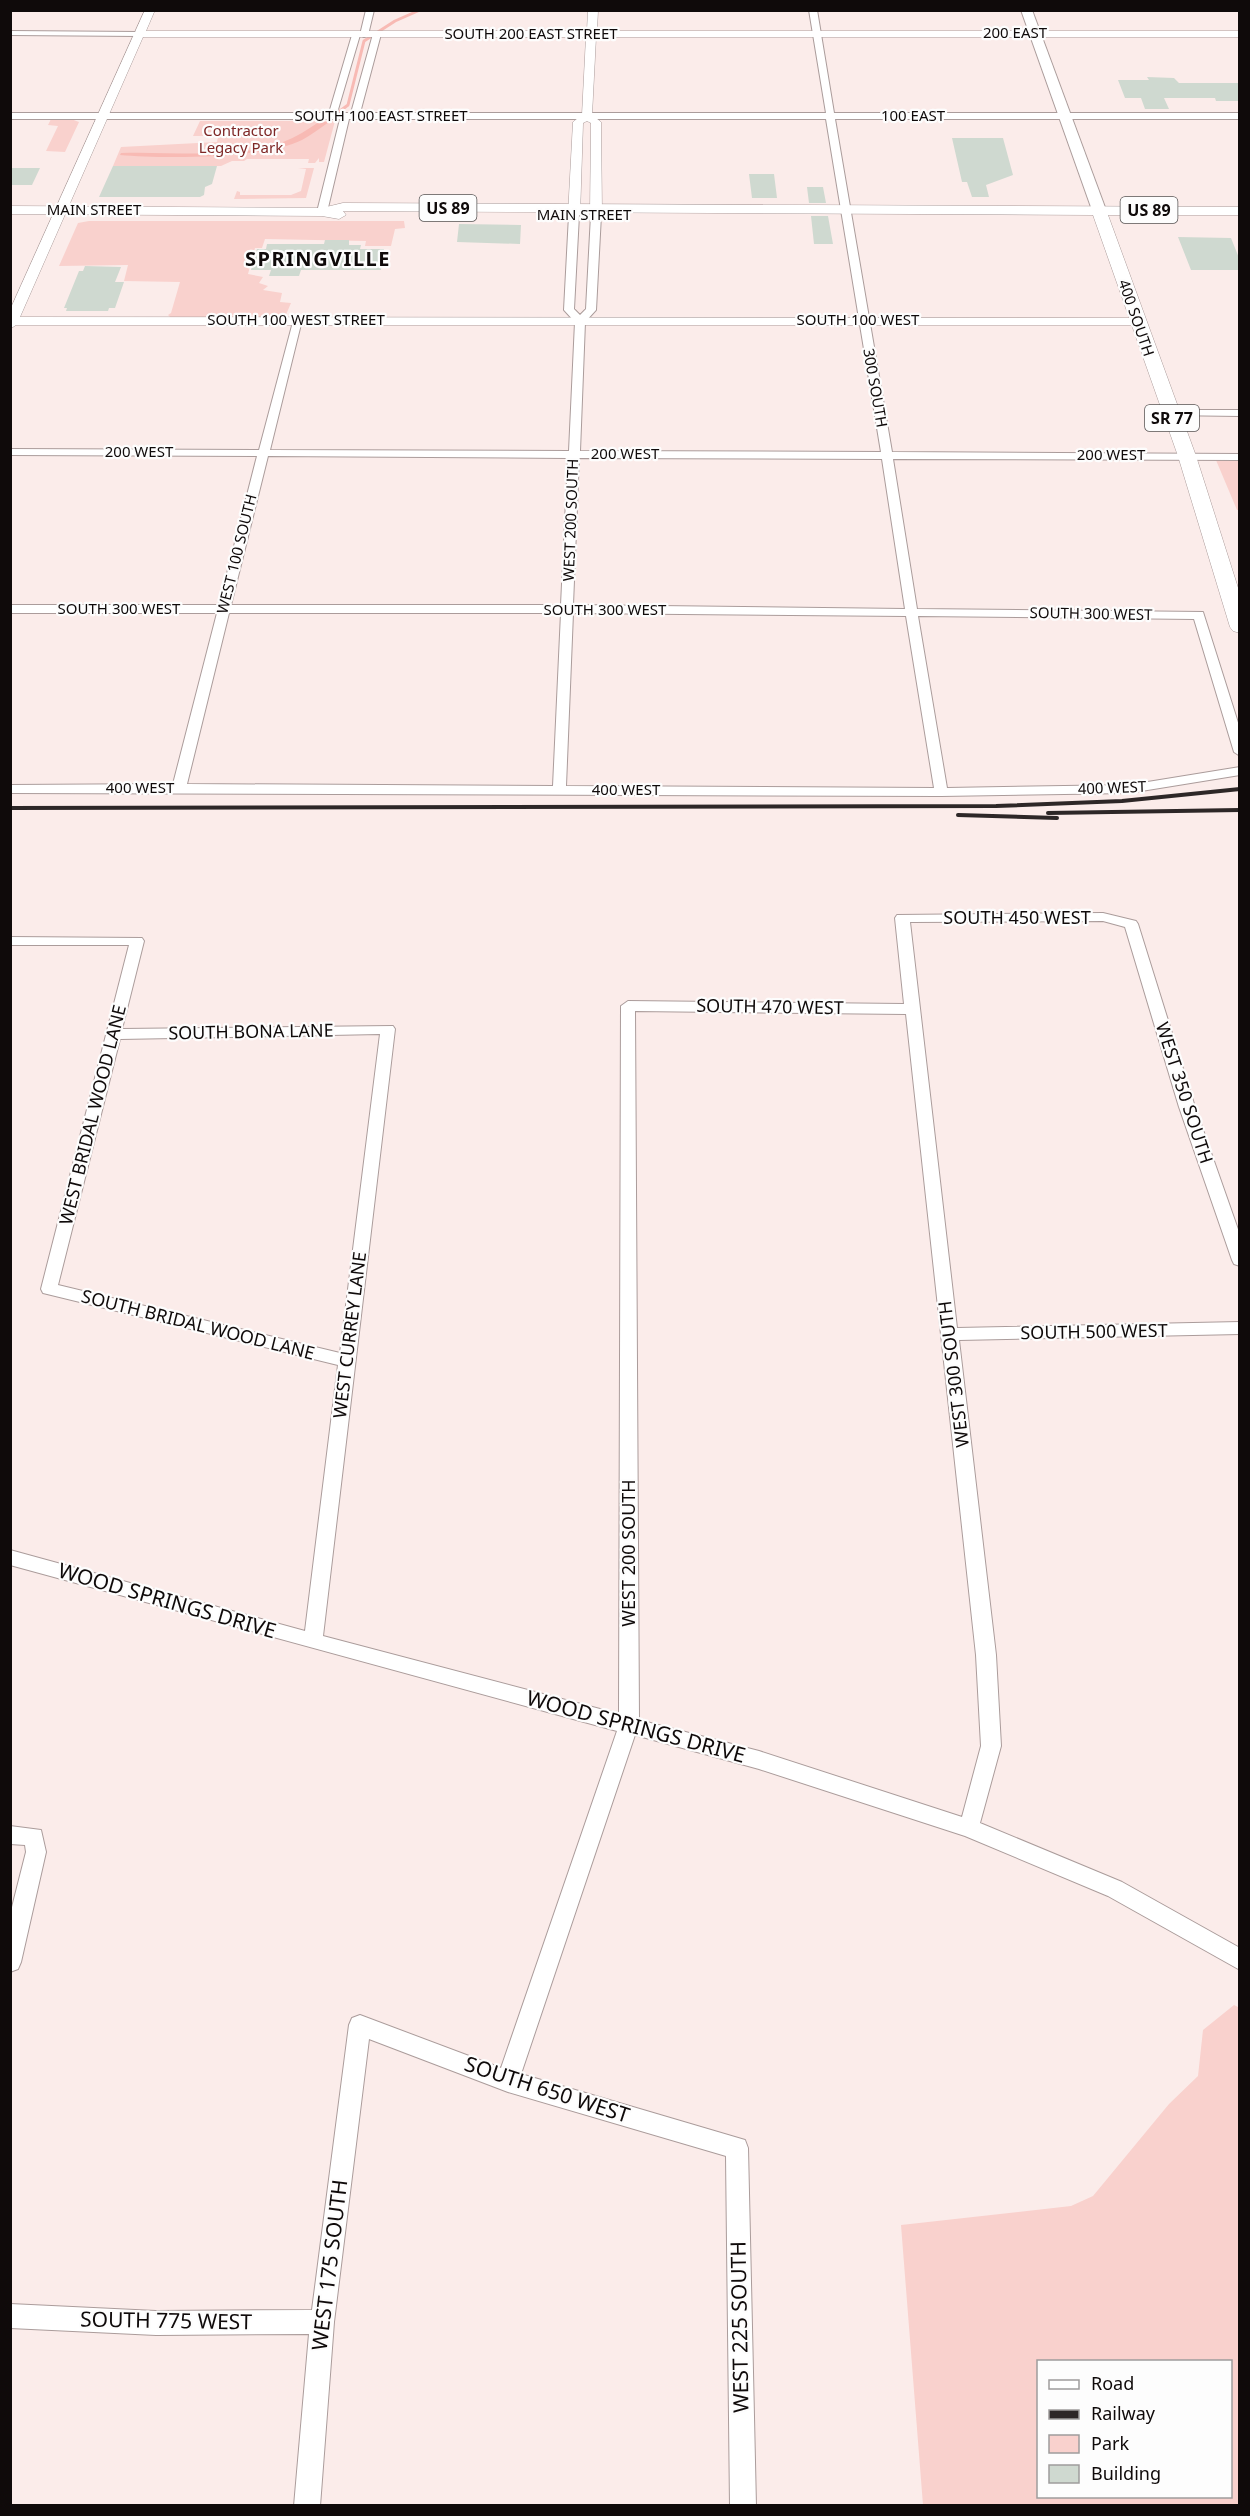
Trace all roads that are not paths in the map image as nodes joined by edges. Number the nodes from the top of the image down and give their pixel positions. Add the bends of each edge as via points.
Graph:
1 (150, 10) edge
2 (370, 10) edge
3 (593, 10) edge
4 (813, 10) edge
5 (1026, 10) edge
6 (10, 33) edge
7 (816, 33) junction
8 (922, 33) joint
9 (1034, 33) junction
10 (139, 34) junction
11 (366, 34) junction
12 (592, 34) junction
13 (1239, 34) edge
14 (10, 116) edge
15 (103, 116) junction
16 (332, 116) junction
17 (345, 116) junction
18 (355, 116) junction
19 (587, 116) junction
20 (831, 116) junction
21 (1064, 116) junction
22 (1239, 116) edge
23 (10, 210) edge
24 (61, 210) junction
25 (1099, 210) junction
26 (575, 211) junction
27 (596, 211) junction
28 (846, 211) junction
29 (1239, 211) edge
30 (322, 212) junction
31 (297, 320) junction
32 (864, 320) junction
33 (580, 321) junction
34 (1137, 321) junction
35 (11, 322) edge
36 (1170, 413) junction
37 (1239, 413) edge
38 (10, 452) edge
39 (262, 452) junction
40 (573, 454) junction
41 (887, 455) junction
42 (1186, 456) junction
43 (1239, 457) edge
44 (10, 609) edge
45 (224, 609) junction
46 (567, 609) junction
47 (912, 612) junction
48 (1239, 627) edge
49 (1239, 752) edge
50 (1239, 771) edge
51 (179, 788) junction
52 (10, 789) edge
53 (559, 790) junction
54 (941, 792) junction
55 (902, 918) joint
56 (1131, 924) joint
57 (10, 941) edge
58 (628, 1006) joint
59 (912, 1009) junction
60 (388, 1029) joint
61 (113, 1034) junction
62 (1239, 1260) edge
63 (49, 1289) joint
64 (1239, 1328) edge
65 (949, 1334) junction
66 (347, 1361) junction
67 (10, 1557) edge
68 (313, 1641) junction
69 (629, 1725) junction
70 (969, 1828) junction
71 (10, 1835) edge
72 (1239, 1960) edge
73 (10, 1962) edge
74 (360, 2025) joint
75 (508, 2081) junction
76 (736, 2148) joint
77 (10, 2316) edge
78 (322, 2322) junction
79 (307, 2505) edge
80 (743, 2505) edge

1 - 10 street
2 - 11 street
3 - 12 street
4 - 7 street, 300 SOUTH
5 - 9 main road, 400 SOUTH
6 - 10 street
7 - 8 street, SOUTH 200 EAST STREET
7 - 12 street, SOUTH 200 EAST STREET
7 - 20 street, 300 SOUTH
8 - 9 street, 200 EAST
9 - 13 street, 200 EAST
9 - 21 main road, 400 SOUTH
10 - 11 street, SOUTH 200 EAST STREET
10 - 15 street
11 - 12 street, SOUTH 200 EAST STREET
11 - 16 street
11 - 18 street
12 - 19 street
14 - 15 street, SOUTH 100 EAST STREET
15 - 16 street, SOUTH 100 EAST STREET
15 - 24 street
16 - 17 street, SOUTH 100 EAST STREET
17 - 18 street, SOUTH 100 EAST STREET
17 - 30 street
18 - 19 street, SOUTH 100 EAST STREET
19 - 20 street, 100 EAST
19 - 26 street via 578,122
19 - 27 street via 596,122
20 - 21 street, 100 EAST
20 - 28 street, 300 SOUTH
21 - 22 street, 100 EAST
21 - 25 main road, 400 SOUTH
23 - 24 main road, MAIN STREET / US 89
24 - 30 main road, MAIN STREET / US 89
24 - 35 street
25 - 28 main road, MAIN STREET / US 89
25 - 29 main road, MAIN STREET / US 89
25 - 34 main road, 400 SOUTH / SR 77
26 - 27 main road, MAIN STREET / US 89
26 - 30 main road, MAIN STREET / US 89 via 341,215
26 - 33 street via 569,310
27 - 28 main road, MAIN STREET / US 89 via 828,216
27 - 33 street via 591,310
28 - 32 street, 300 SOUTH
31 - 33 street, SOUTH 100 WEST STREET
31 - 35 street, SOUTH 100 WEST STREET
31 - 39 street, WEST 100 SOUTH
32 - 33 street, SOUTH 100 WEST
32 - 34 street, SOUTH 100 WEST
32 - 41 street, 300 SOUTH
33 - 40 street, WEST 200 SOUTH
34 - 36 main road, 400 SOUTH / SR 77
36 - 37 street
36 - 42 main road, 400 SOUTH / SR 77
38 - 39 street, 200 WEST
39 - 40 street, 200 WEST
39 - 45 street, WEST 100 SOUTH
40 - 41 street, 200 WEST
40 - 46 street, WEST 200 SOUTH
41 - 42 street, 200 WEST
41 - 47 street, 300 SOUTH
42 - 43 street, 200 WEST
42 - 48 main road, 400 SOUTH / SR 77
44 - 45 street, SOUTH 300 WEST
45 - 46 street, SOUTH 300 WEST
45 - 51 street, WEST 100 SOUTH
46 - 47 street, SOUTH 300 WEST
46 - 53 street, WEST 200 SOUTH
47 - 49 street, SOUTH 300 WEST via 1199,615
47 - 54 street, 300 SOUTH
50 - 54 street, 400 WEST via 1129,789
51 - 52 street, 400 WEST
51 - 53 street, 400 WEST
53 - 54 street, 400 WEST
55 - 56 street, SOUTH 450 WEST via 1103,917
55 - 59 street, WEST 300 SOUTH
56 - 62 street, WEST 350 SOUTH
57 - 61 street, WEST BRIDAL WOOD LANE via 137,940
58 - 59 street, SOUTH 470 WEST
58 - 69 street, WEST 200 SOUTH
59 - 65 street, WEST 300 SOUTH
60 - 61 street, SOUTH BONA LANE
60 - 66 street, WEST CURREY LANE
61 - 63 street, WEST BRIDAL WOOD LANE
63 - 66 street, SOUTH BRIDAL WOOD LANE
64 - 65 street, SOUTH 500 WEST
65 - 70 street, WEST 300 SOUTH via 986,1655 991,1746
66 - 68 street, WEST CURREY LANE
67 - 68 street, WOOD SPRINGS DRIVE
68 - 69 street, WOOD SPRINGS DRIVE
69 - 70 street, WOOD SPRINGS DRIVE via 759,1760
69 - 75 street, WEST 200 SOUTH
70 - 72 street, WOOD SPRINGS DRIVE via 1115,1889
71 - 73 street via 34,1836 36,1852
74 - 75 street, SOUTH 650 WEST
74 - 78 street, WEST 175 SOUTH
75 - 76 street, SOUTH 650 WEST
76 - 80 street, WEST 225 SOUTH
77 - 78 street, SOUTH 775 WEST via 156,2323
78 - 79 street, WEST 175 SOUTH

